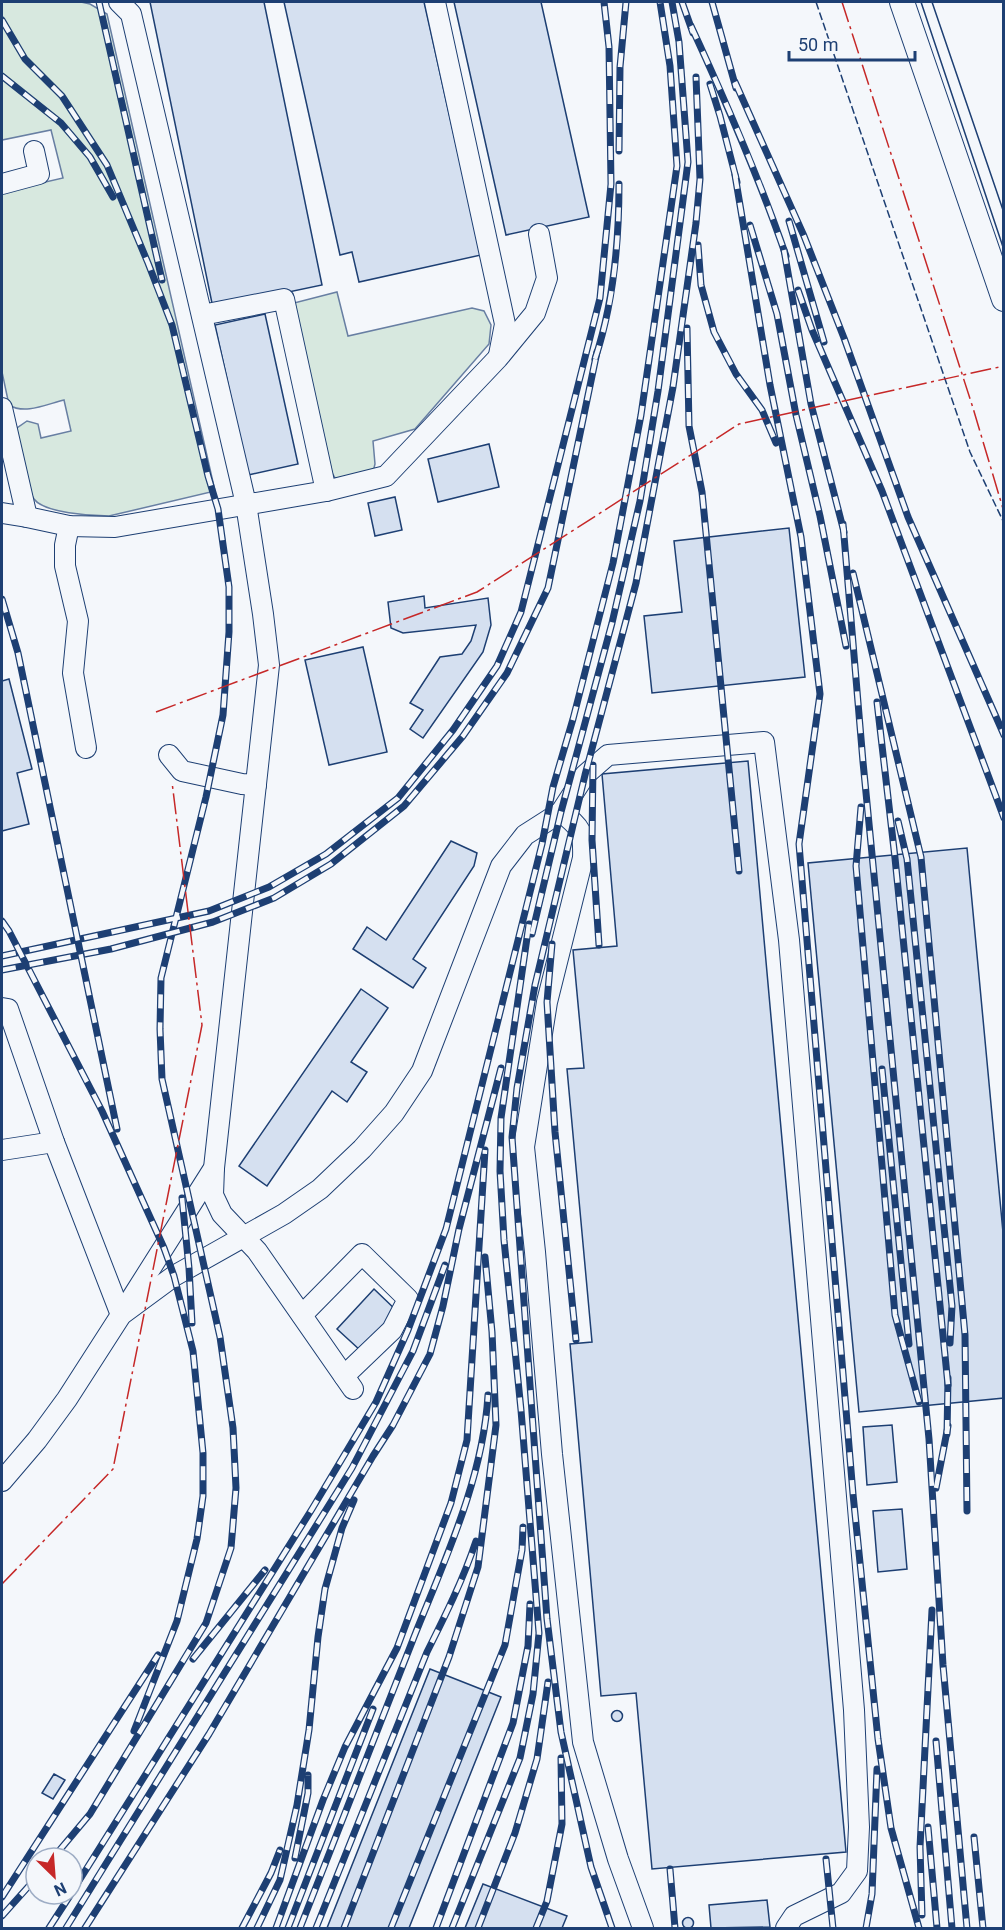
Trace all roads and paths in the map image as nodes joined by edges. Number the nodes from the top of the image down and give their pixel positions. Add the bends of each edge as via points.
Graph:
1 (119, 2) edge
2 (435, 2) edge
3 (902, 2) edge
4 (34, 151) dead end
5 (2, 184) edge
6 (539, 234) dead end
7 (1004, 299) edge
8 (202, 315) junction
9 (498, 358) junction
10 (2, 408) edge
11 (326, 491) junction
12 (246, 504) junction
13 (2, 513) edge
14 (27, 517) junction
15 (69, 526) junction
16 (87, 748) dead end
17 (169, 755) dead end
18 (256, 785) junction
19 (561, 812) junction
20 (2, 1008) edge
21 (54, 1142) junction
22 (2, 1150) edge
23 (214, 1168) junction
24 (245, 1237) junction
25 (121, 1315) junction
26 (302, 1316) junction
27 (2, 1481) edge
28 (643, 1929) edge
29 (786, 1929) edge

1 - 8 lane via 131,14
2 - 9 lane via 505,324
3 - 7 main road
4 - 5 lane via 39,174
6 - 9 lane via 547,278 535,313
8 - 11 lane via 284,299
8 - 12 lane
9 - 11 lane via 386,476
10 - 14 lane
11 - 12 lane
12 - 15 lane via 115,527
12 - 18 lane via 269,665
13 - 14 lane
14 - 15 lane
15 - 16 lane via 65,566 78,621 73,673
17 - 18 lane via 182,771
18 - 23 lane
19 - 24 lane via 525,835 501,866 422,1071 394,1113 320,1189
19 - 28 lane via 584,836 583,858 547,1002 524,1147 583,1742
19 - 29 lane via 585,776 608,755 764,742 790,952 854,1710 859,1827 857,1871 841,1893 794,1916
20 - 21 lane via 8,1009
21 - 22 lane
21 - 25 lane
23 - 24 lane via 213,1195 222,1214
23 - 25 lane
24 - 25 lane via 174,1276
24 - 26 lane
25 - 27 lane via 43,1432
26 - 26 lane via 348,1382 392,1330 408,1299 362,1254

